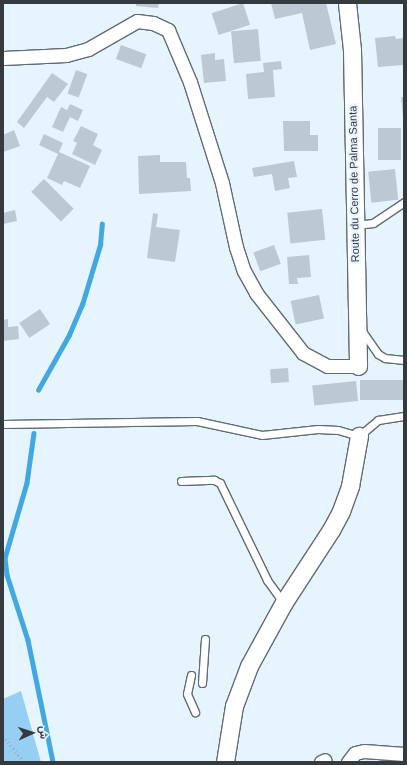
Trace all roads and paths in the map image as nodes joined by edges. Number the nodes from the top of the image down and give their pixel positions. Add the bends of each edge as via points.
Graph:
1 (347, 3) edge
2 (3, 58) edge
3 (402, 205) edge
4 (356, 225) junction
5 (356, 318) junction
6 (404, 360) edge
7 (358, 366) joint
8 (404, 416) edge
9 (3, 424) edge
10 (358, 436) junction
11 (180, 481) dead end
12 (284, 602) junction
13 (205, 639) dead end
14 (191, 675) dead end
15 (202, 683) dead end
16 (195, 712) dead end
17 (3, 736) edge
18 (404, 755) edge
19 (24, 762) edge
20 (225, 762) edge
21 (348, 762) edge
22 (396, 762) edge

1 - 4 street, Route du Cerro de Palma Santa via 352,50
2 - 7 street via 66,55 88,49 137,21 153,23 168,30 190,82 222,183 244,271 256,293 303,353 326,366
3 - 4 lane via 373,223
4 - 5 street, Route du Cerro de Palma Santa
5 - 6 lane via 367,340 378,354 385,358
5 - 7 street, Route du Cerro de Palma Santa
8 - 10 lane via 378,420
9 - 10 lane via 198,421 262,435 318,429 338,430
10 - 12 street via 350,486 341,511
11 - 12 lane via 214,480 220,483 267,580
12 - 20 street via 261,640 234,706
13 - 15 lane
14 - 16 lane via 187,694
17 - 19 path
18 - 21 street via 364,751 356,753
18 - 22 street

